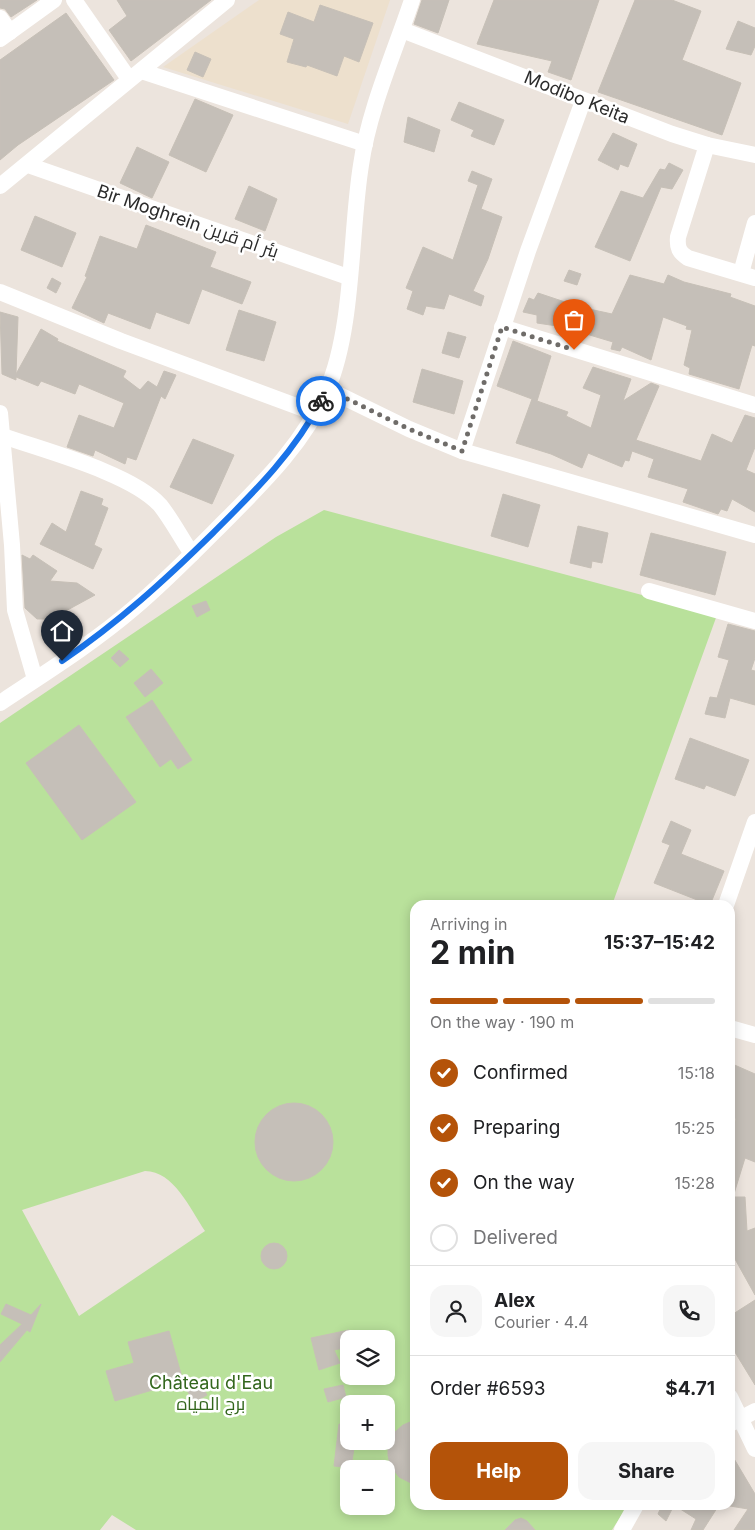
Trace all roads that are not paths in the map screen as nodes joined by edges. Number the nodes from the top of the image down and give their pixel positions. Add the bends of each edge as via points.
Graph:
1 (54, 0) edge
2 (74, 0) edge
3 (227, 0) edge
4 (412, 0) edge
5 (0, 18) edge
6 (402, 30) junction
7 (5, 36) edge
8 (135, 75) junction
9 (583, 101) junction
10 (365, 144) junction
11 (707, 146) junction
12 (755, 156) edge
13 (28, 165) junction
14 (0, 186) edge
15 (755, 223) edge
16 (748, 276) edge
17 (348, 277) junction
18 (0, 292) edge
19 (502, 327) junction
20 (327, 389) junction
21 (755, 405) edge
22 (0, 413) edge
23 (315, 413) junction
24 (3, 436) junction
25 (462, 451) junction
26 (0, 510) edge
27 (10, 526) junction
28 (755, 535) edge
29 (192, 554) junction
30 (649, 591) dead end
31 (755, 621) edge
32 (35, 679) junction
33 (0, 703) edge
34 (755, 822) edge
35 (728, 900) edge
36 (735, 1029) edge
37 (755, 1035) edge
38 (755, 1411) edge
39 (735, 1422) edge
40 (755, 1449) edge
41 (633, 1510) edge
42 (622, 1530) edge

1 - 7 street
2 - 8 street
3 - 8 street
4 - 6 street
5 - 7 street
6 - 9 street, Modibo Keita
6 - 10 street
8 - 10 street
8 - 13 street
9 - 11 street, Modibo Keita
9 - 19 street
10 - 17 street
11 - 12 street, Modibo Keita
11 - 16 street via 677,247 688,258
13 - 14 street
13 - 17 street, Bir Moghrein بئر أم قرين
15 - 16 street
17 - 20 street via 345,319
18 - 23 street
19 - 21 street
19 - 25 street
20 - 23 street
20 - 25 street
22 - 24 street
23 - 29 street via 300,438 261,485
24 - 27 street
24 - 29 street via 99,470 136,487 159,505
25 - 28 street
26 - 27 street
27 - 32 street via 15,610
29 - 32 street via 134,608
30 - 31 street
32 - 33 street
34 - 35 street
36 - 37 street
38 - 39 street
39 - 40 street
41 - 42 street

